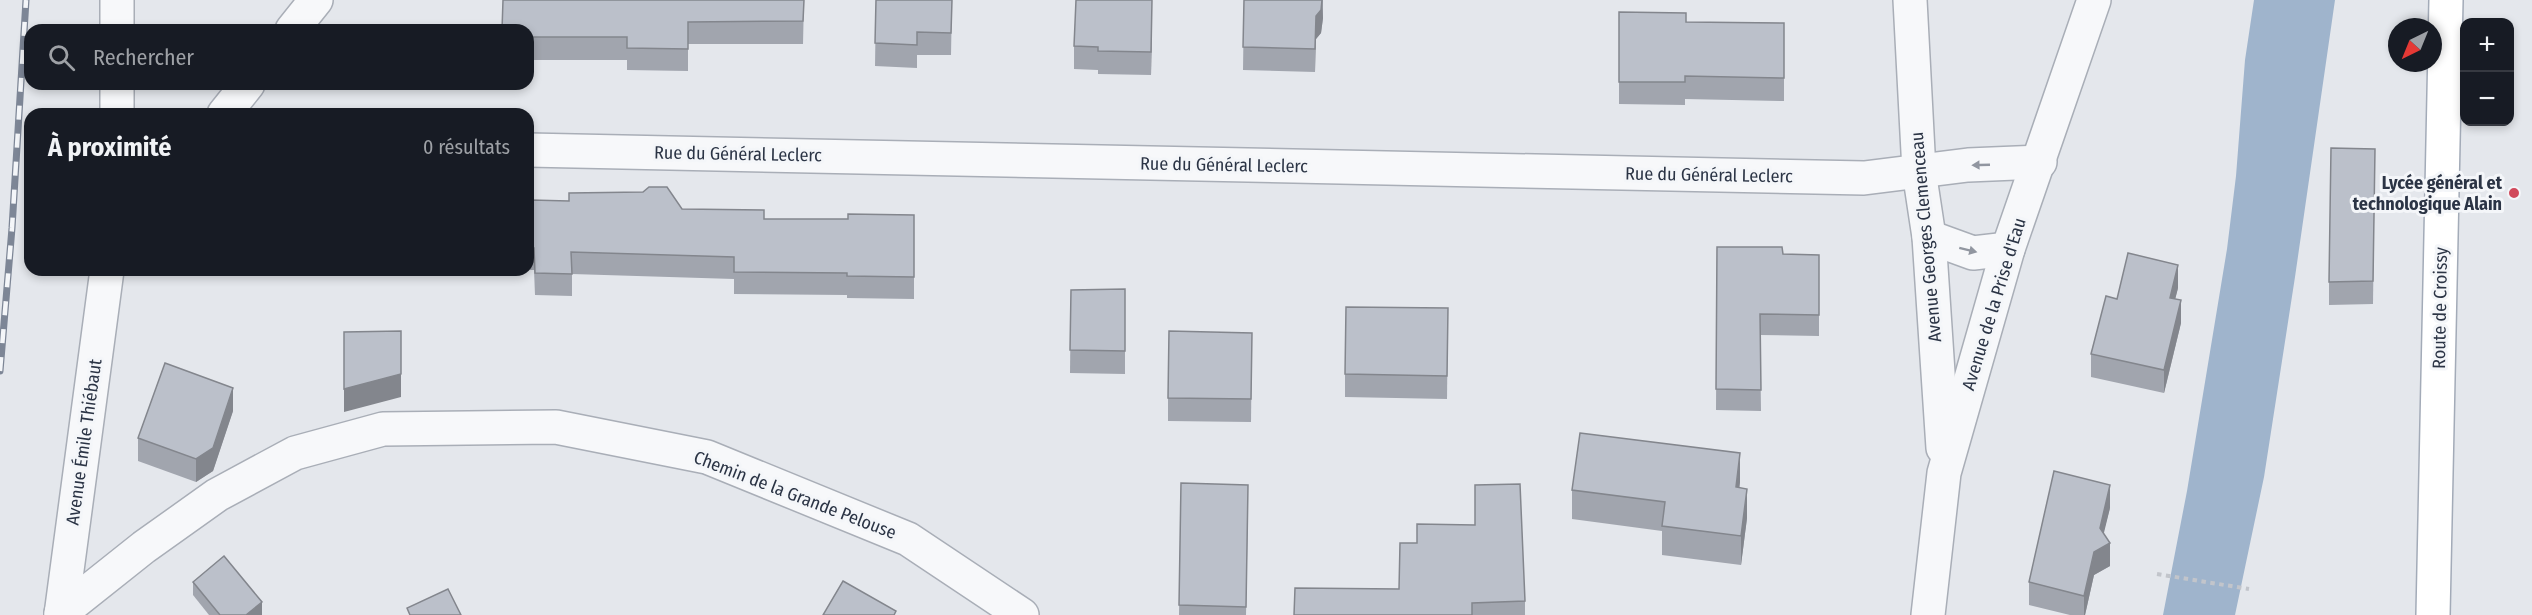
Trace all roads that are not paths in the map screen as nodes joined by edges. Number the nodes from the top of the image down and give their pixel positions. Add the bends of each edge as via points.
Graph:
1 (117, 0) edge
2 (316, 0) edge
3 (1910, 0) edge
4 (2094, 0) edge
5 (2446, 0) edge
6 (117, 24) edge
7 (297, 24) edge
8 (117, 90) edge
9 (243, 90) edge
10 (117, 108) edge
11 (229, 108) edge
12 (534, 150) edge
13 (2040, 162) junction
14 (1919, 171) junction
15 (1929, 237) junction
16 (2008, 249) junction
17 (105, 276) edge
18 (1944, 473) junction
19 (61, 614) edge
20 (1022, 615) edge
21 (1928, 615) edge
22 (2433, 615) edge

1 - 6 street
2 - 7 street
3 - 14 street, Avenue Georges Clemenceau
4 - 13 street, Avenue de la Prise d'Eau
5 - 22 main road, Route de Croissy
8 - 10 street
9 - 11 street
12 - 14 street, Rue du Général Leclerc via 1864,178
13 -> 14 street, Rue du Général Leclerc
13 - 16 street, Avenue de la Prise d'Eau
14 - 15 street, Avenue Georges Clemenceau
15 -> 16 street via 1972,253
15 - 18 street, Avenue Georges Clemenceau
16 - 18 street, Avenue de la Prise d'Eau
17 - 19 street, Avenue Émile Thiébaut
18 - 21 street, Avenue de la Prise d'Eau
19 - 20 street, Chemin de la Grande Pelouse via 217,495 295,453 383,429 556,427 707,457 908,539

